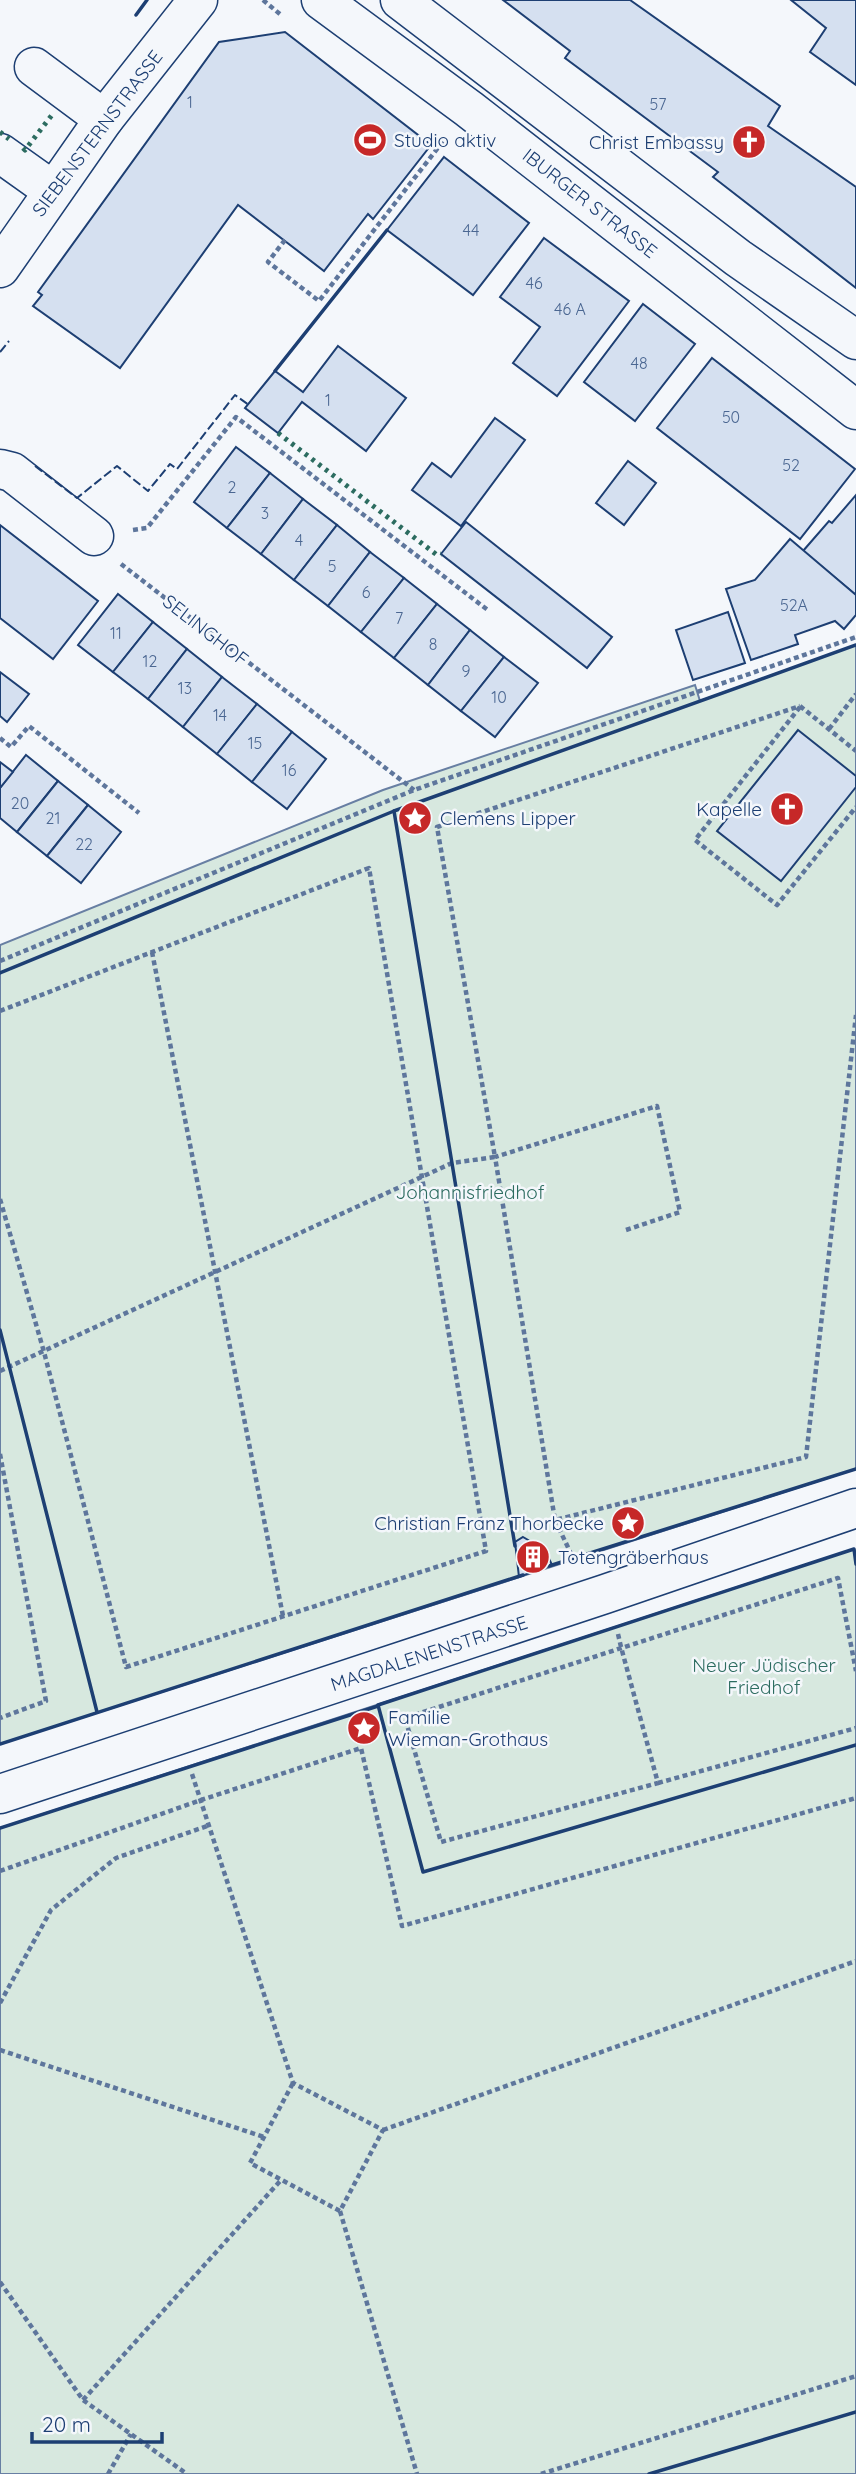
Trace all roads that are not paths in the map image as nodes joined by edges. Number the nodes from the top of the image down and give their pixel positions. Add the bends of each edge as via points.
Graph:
1 (198, 0) edge
2 (320, 0) edge
3 (400, 0) edge
4 (34, 67) dead end
5 (104, 119) junction
6 (0, 153) edge
7 (52, 190) junction
8 (0, 268) edge
9 (856, 340) edge
10 (856, 410) edge
11 (0, 469) edge
12 (94, 536) road end
13 (856, 1508) edge
14 (0, 1794) edge

1 - 5 street, SIEBENSTERNSTRASSE
2 - 10 street, IBURGER STRASSE via 469,109
3 - 9 street via 738,258
4 - 5 street
5 - 7 street, SIEBENSTERNSTRASSE
6 - 7 street
7 - 8 street, SIEBENSTERNSTRASSE
11 - 12 street via 12,472
13 - 14 street, MAGDALENENSTRASSE

